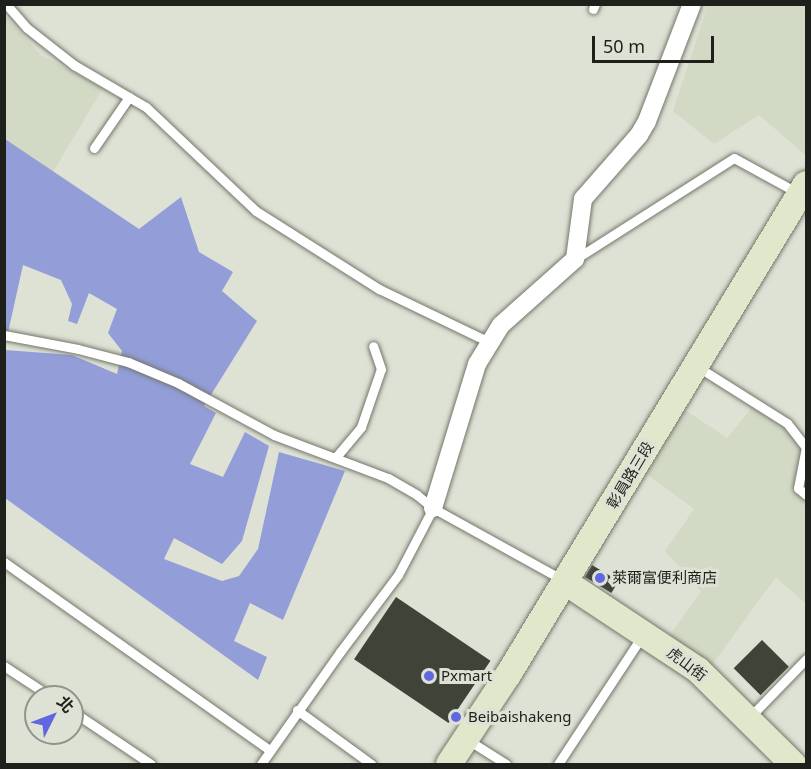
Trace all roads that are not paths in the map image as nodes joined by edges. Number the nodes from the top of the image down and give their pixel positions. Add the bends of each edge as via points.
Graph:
1 (6, 4) edge
2 (692, 4) edge
3 (129, 97) junction
4 (94, 148) dead end
5 (803, 189) edge
6 (575, 259) junction
7 (4, 335) edge
8 (489, 342) junction
9 (373, 346) dead end
10 (696, 366) junction
11 (336, 458) junction
12 (807, 495) edge
13 (433, 508) junction
14 (4, 562) edge
15 (565, 582) junction
16 (644, 633) junction
17 (807, 659) edge
18 (4, 666) edge
19 (33, 685) edge
20 (297, 710) junction
21 (749, 718) junction
22 (84, 719) edge
23 (466, 739) junction
24 (270, 750) junction
25 (368, 764) edge
26 (151, 765) edge
27 (261, 765) edge
28 (449, 765) edge
29 (506, 765) edge
30 (558, 765) edge
31 (793, 765) edge

1 - 3 lane via 27,28 74,65
2 - 6 street via 648,121 583,199
3 - 4 lane
3 - 8 lane via 146,107 256,211 379,289
5 - 6 lane via 734,158
5 - 10 main road, 彰員路三段
6 - 8 street via 501,325
7 - 11 lane via 128,362 178,383 274,435
8 - 13 street via 477,364
9 - 11 lane via 381,369 361,427
10 - 12 lane via 787,423 806,447 798,488
10 - 15 main road, 彰員路三段
11 - 13 lane via 388,478
13 - 15 lane
13 - 20 lane via 398,575
14 - 24 lane
15 - 16 main road, 虎山街
15 - 23 main road, 彰員路三段
16 - 21 main road, 虎山街 via 698,670
16 - 30 lane
17 - 21 lane
18 - 19 lane
20 - 24 lane
20 - 25 lane
21 - 31 main road, 虎山街
22 - 26 lane
23 - 28 main road, 彰員路三段
23 - 29 lane
24 - 27 lane

